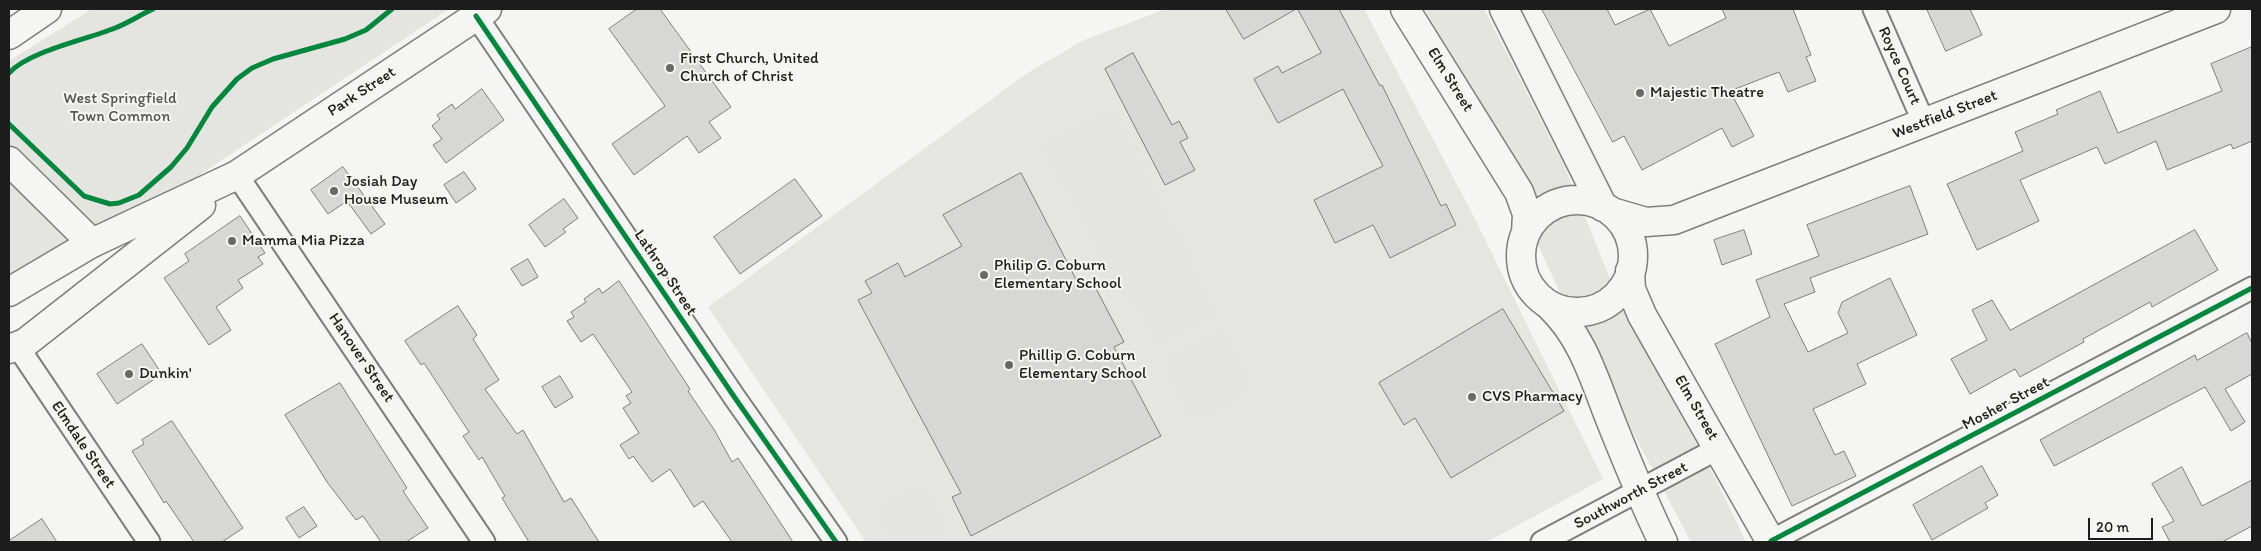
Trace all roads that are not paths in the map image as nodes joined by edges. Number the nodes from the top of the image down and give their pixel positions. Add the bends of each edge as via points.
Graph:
1 (47, 9) edge
2 (1405, 9) edge
3 (1504, 9) edge
4 (1874, 9) edge
5 (2216, 9) edge
6 (481, 12) edge
7 (9, 35) edge
8 (1924, 123) junction
9 (9, 161) edge
10 (238, 174) junction
11 (1607, 210) junction
12 (1674, 220) junction
13 (1526, 233) junction
14 (92, 243) junction
15 (1632, 263) junction
16 (2252, 288) edge
17 (9, 292) edge
18 (1551, 307) junction
19 (13, 348) edge
20 (1719, 448) junction
21 (1639, 493) junction
22 (149, 542) edge
23 (484, 542) edge
24 (836, 542) edge
25 (1542, 542) edge
26 (1663, 542) edge
27 (1771, 542) edge

1 - 7 main road
2 - 13 main road, Elm Street via 1519,192 1527,214
3 - 11 main road
4 - 8 street, Royce Court
5 - 8 main road, Westfield Street
6 - 10 main road, Park Street
6 - 24 street, Lathrop Street via 700,347
8 - 12 main road, Westfield Street
9 - 14 main road
10 - 14 main road, Park Street
10 - 19 main road, Park Street
10 - 23 street, Hanover Street
11 - 12 main road, Westfield Street via 1646,222
11 - 13 main road via 1595,203 1576,200 1558,203 1541,212
11 - 15 main road via 1624,226 1632,243
12 - 15 main road, Westfield Street
13 - 18 main road via 1520,262 1525,280 1536,296
14 - 17 main road, Park Street
15 - 18 main road via 1628,280 1617,296 1603,306 1587,312
15 - 20 main road, Elm Street via 1631,289 1642,315
16 - 27 street, Mosher Street
18 - 21 main road via 1567,322 1584,351
19 - 22 street, Elmdale Street
20 - 21 street, Southworth Street
20 - 27 main road, Elm Street
21 - 25 street, Southworth Street
21 - 26 main road

